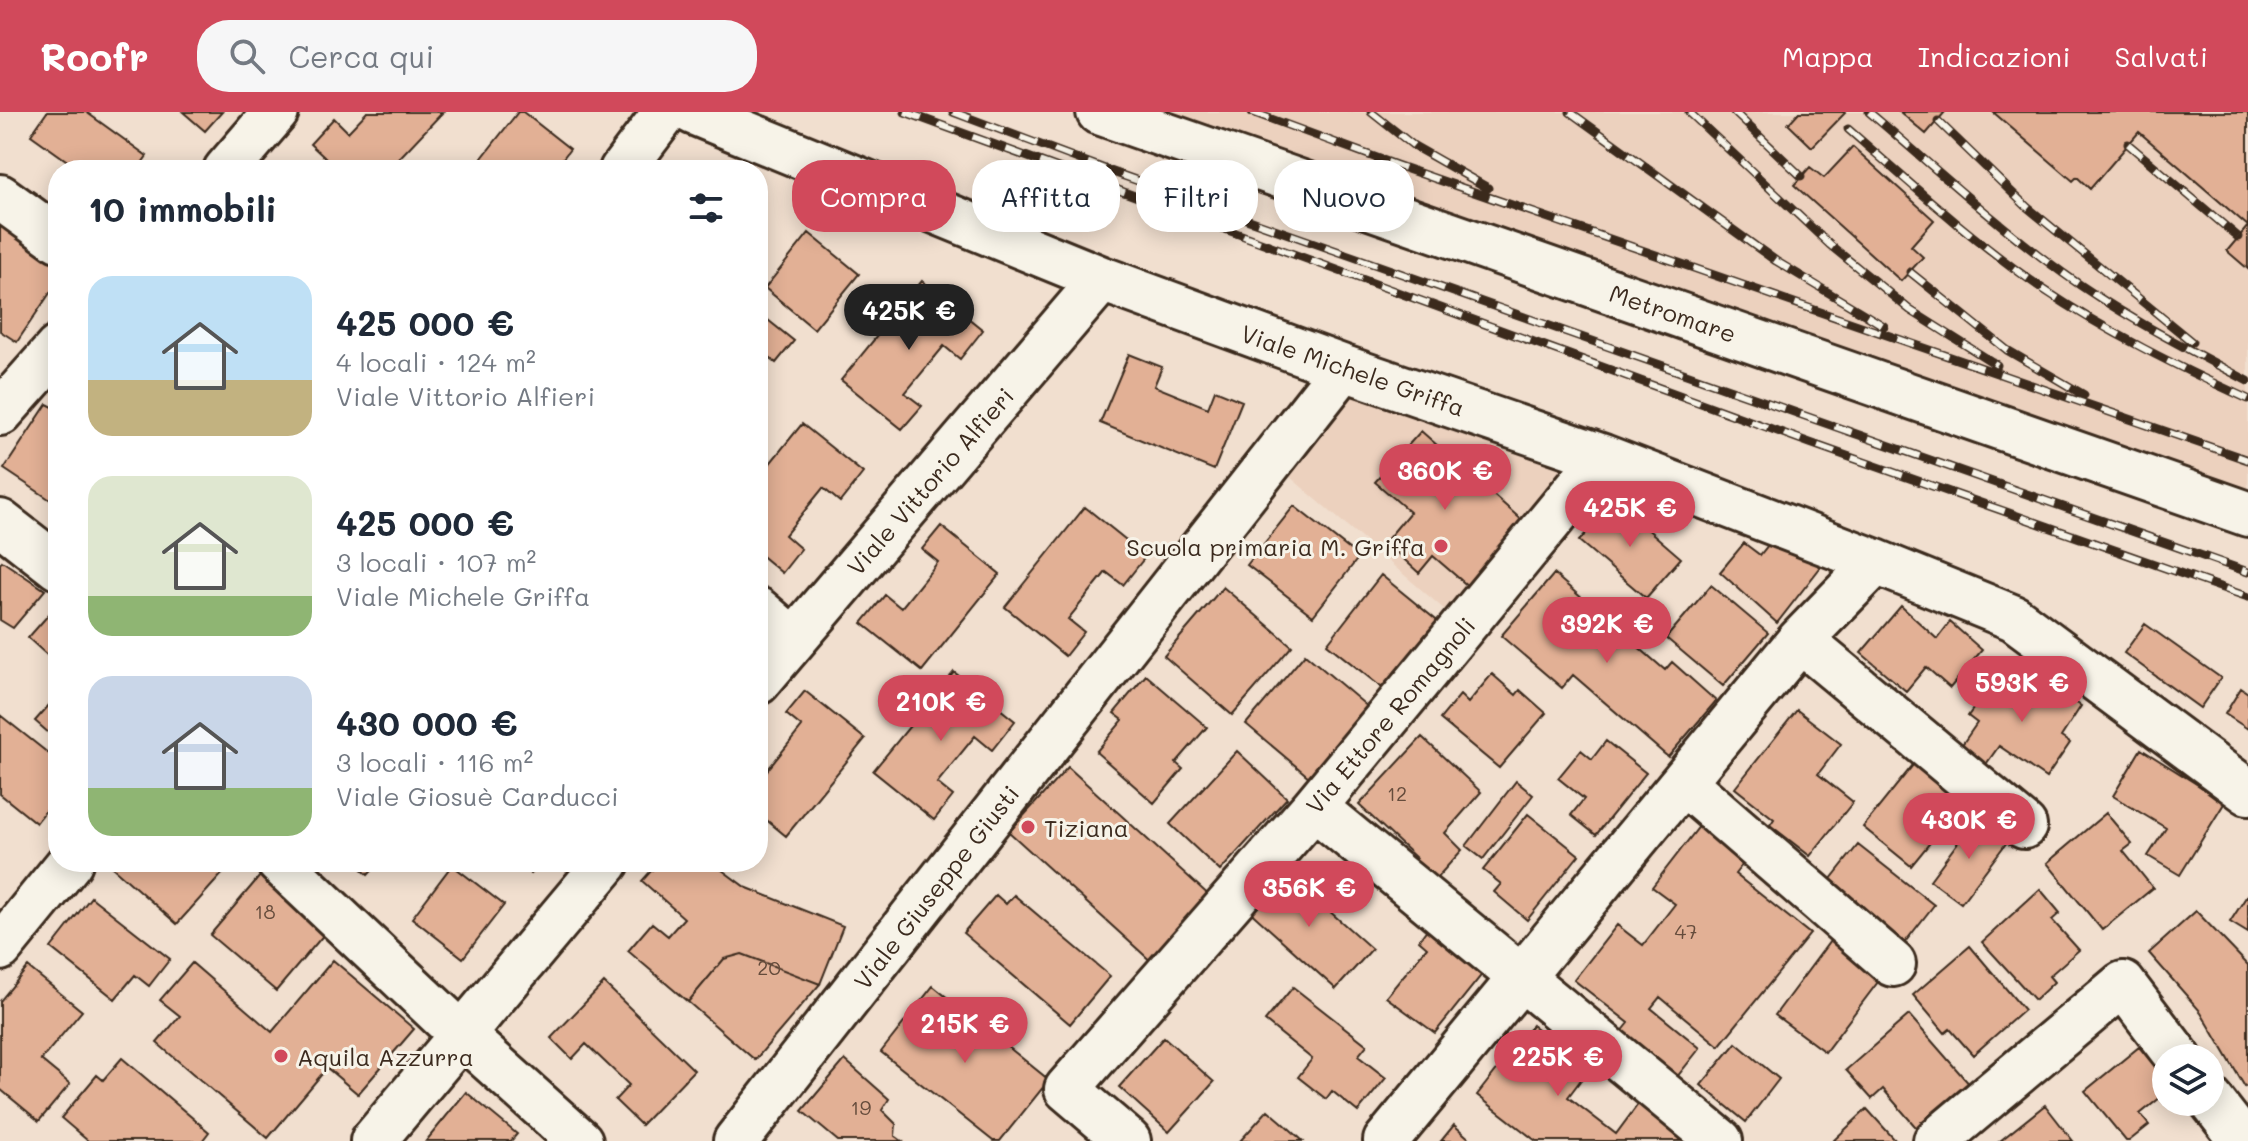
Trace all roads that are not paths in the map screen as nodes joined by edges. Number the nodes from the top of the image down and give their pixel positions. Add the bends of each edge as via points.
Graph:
1 (276, 112) edge
2 (666, 112) edge
3 (693, 112) edge
4 (1099, 112) edge
5 (239, 160) edge
6 (630, 160) edge
7 (0, 197) edge
8 (48, 232) edge
9 (1102, 279) junction
10 (48, 359) edge
11 (1344, 368) junction
12 (0, 413) edge
13 (1603, 457) junction
14 (2248, 514) edge
15 (0, 522) edge
16 (48, 559) edge
17 (1876, 562) junction
18 (768, 619) edge
19 (793, 640) junction
20 (1800, 640) junction
21 (768, 670) edge
22 (1683, 782) junction
23 (2248, 792) edge
24 (1314, 807) junction
25 (2024, 826) dead end
26 (62, 872) edge
27 (290, 872) edge
28 (599, 872) edge
29 (0, 948) edge
30 (1893, 964) dead end
31 (1522, 976) junction
32 (462, 1035) junction
33 (2168, 1044) edge
34 (2224, 1116) edge
35 (2242, 1138) edge
36 (373, 1141) edge
37 (580, 1141) edge
38 (736, 1141) edge
39 (1128, 1141) edge
40 (1386, 1141) edge
41 (1720, 1141) edge
42 (1936, 1141) edge

1 - 5 street
2 - 6 street
3 - 9 street, Viale Michele Griffa
4 - 14 street, Metromare
7 - 8 street
9 - 11 street, Viale Michele Griffa
9 - 19 street, Viale Vittorio Alfieri
10 - 12 street
11 - 13 street, Viale Michele Griffa
11 - 38 street, Viale Giuseppe Giusti
13 - 17 street, Viale Michele Griffa
13 - 24 street, Via Ettore Romagnoli
15 - 16 street
17 - 20 street
17 - 23 street, Viale Michele Griffa via 2014,618
18 - 19 street
19 - 21 street, Viale Vittorio Alfieri
20 - 22 street
20 - 25 street
22 - 30 street
22 - 31 street
24 - 31 street
24 - 39 street, Via Ettore Romagnoli via 1067,1089
26 - 29 street
27 - 32 street
28 - 32 street
31 - 40 street
31 - 41 street
32 - 36 street
32 - 37 street
33 - 42 street via 2123,984
34 - 35 street

